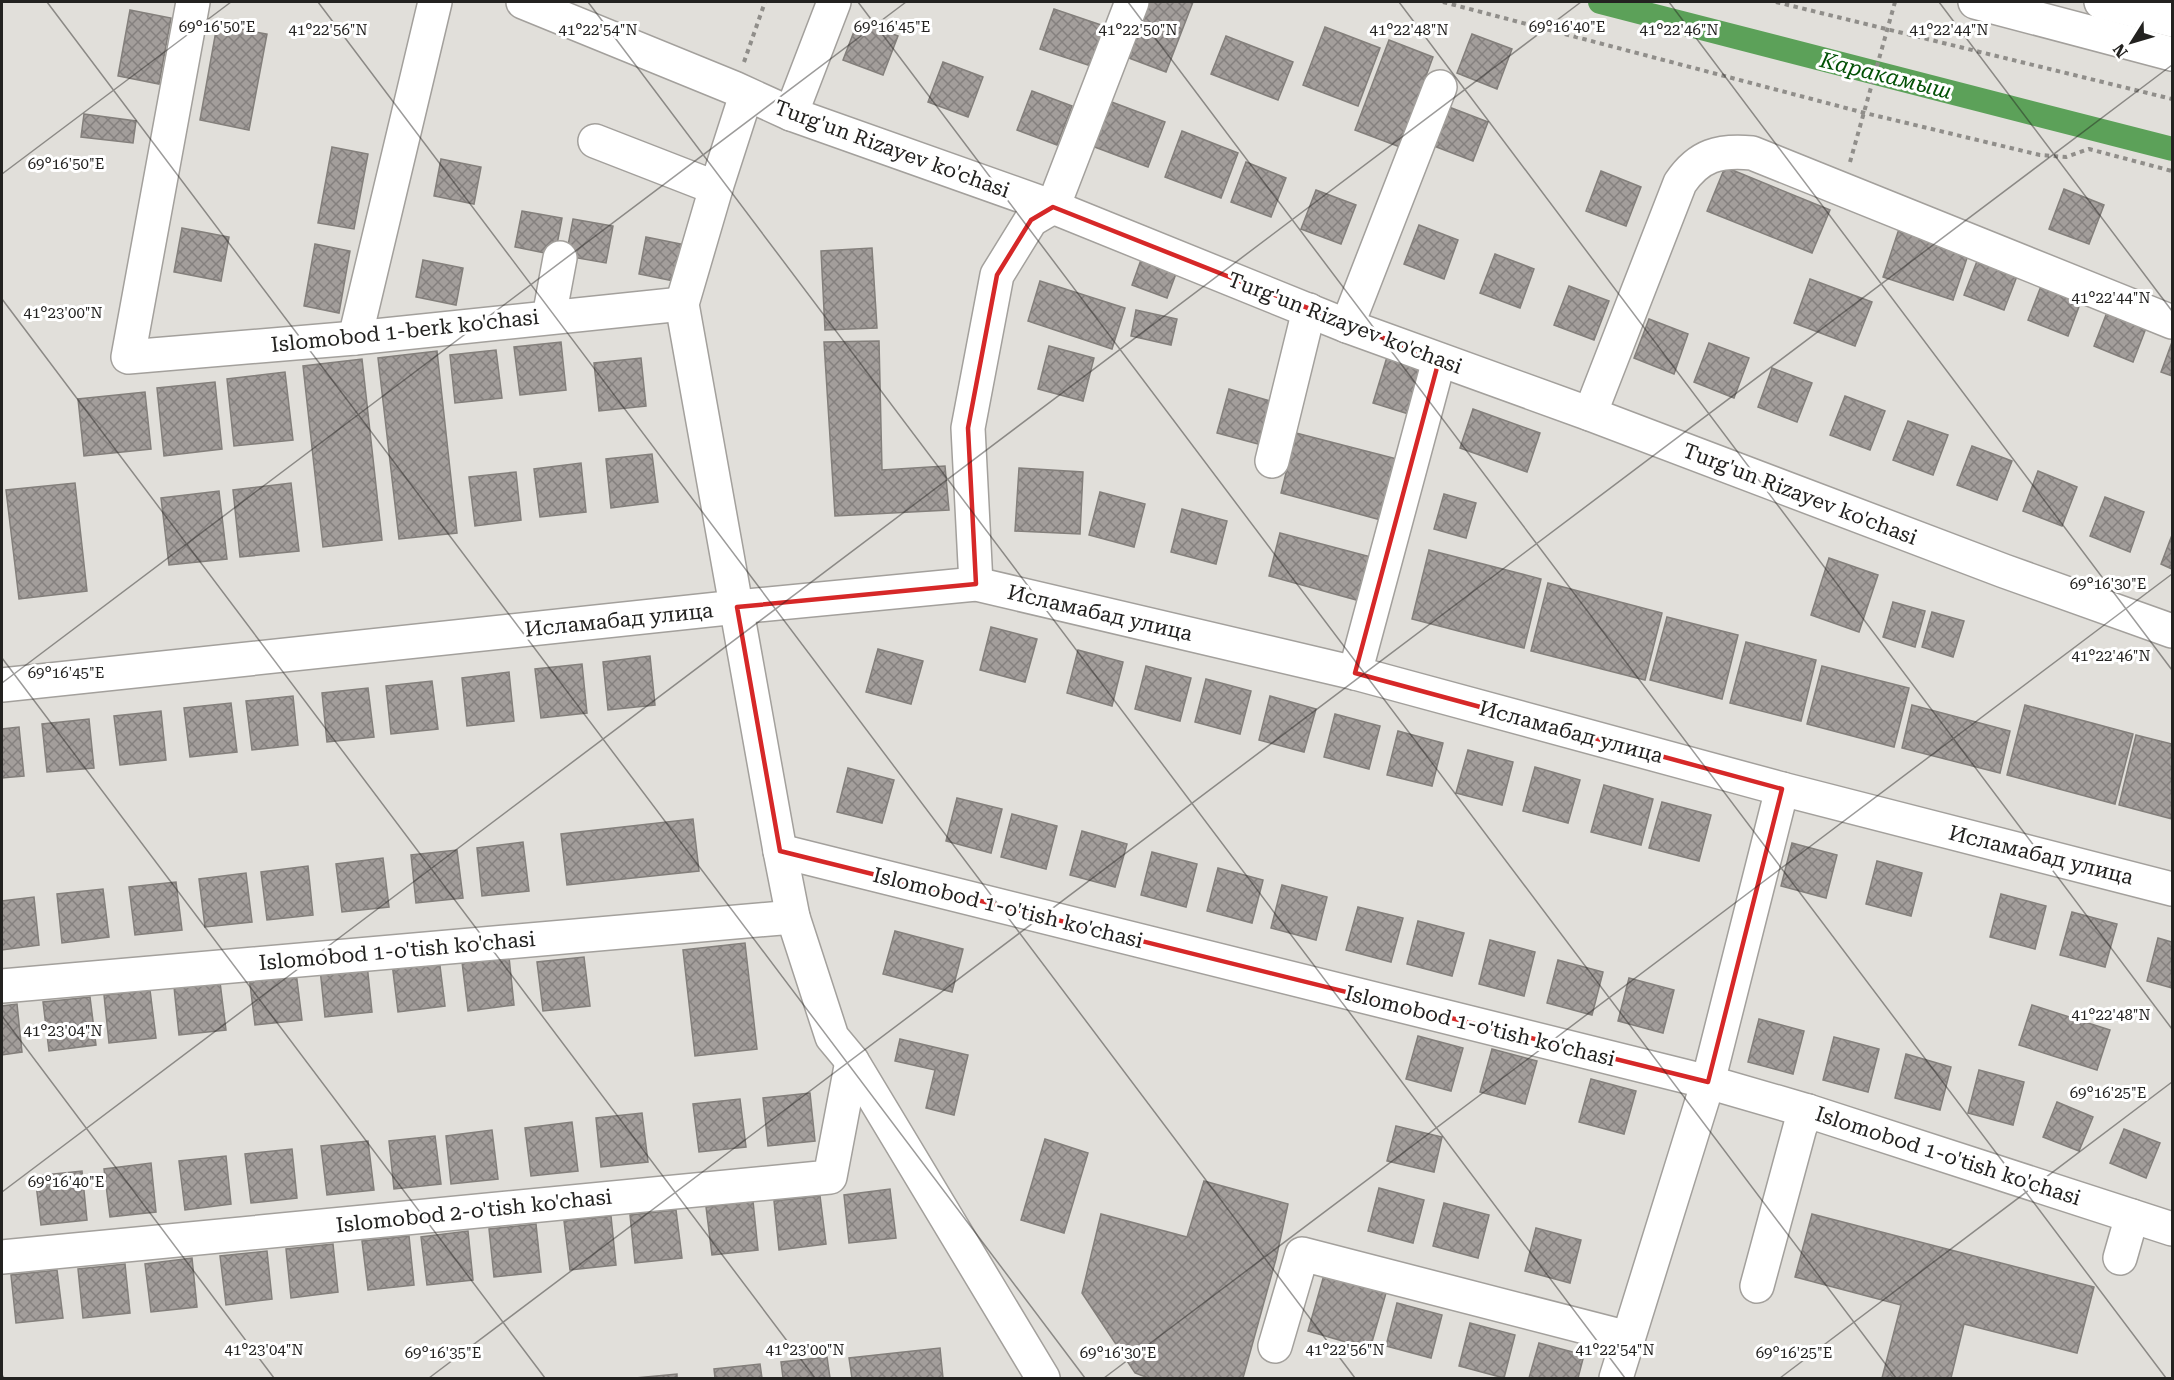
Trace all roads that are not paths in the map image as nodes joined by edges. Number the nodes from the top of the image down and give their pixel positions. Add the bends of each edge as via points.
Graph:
1 (193, 2) edge
2 (435, 2) edge
3 (524, 2) edge
4 (834, 2) edge
5 (1132, 2) edge
6 (1975, 2) edge
7 (2102, 2) edge
8 (2172, 20) edge
9 (2172, 54) edge
10 (1440, 87) dead end
11 (740, 91) junction
12 (791, 114) junction
13 (595, 141) dead end
14 (716, 188) junction
15 (1053, 207) junction
16 (560, 258) dead end
17 (682, 303) junction
18 (1309, 310) junction
19 (549, 317) junction
20 (2172, 322) edge
21 (1347, 326) junction
22 (356, 338) junction
23 (1439, 360) junction
24 (1590, 414) junction
25 (1272, 461) dead end
26 (976, 584) junction
27 (737, 607) junction
28 (2172, 631) edge
29 (1355, 673) junction
30 (2, 685) edge
31 (1782, 789) junction
32 (780, 851) junction
33 (2172, 889) edge
34 (793, 916) junction
35 (2, 986) edge
36 (852, 1061) junction
37 (1708, 1082) junction
38 (1808, 1111) junction
39 (2132, 1216) junction
40 (2172, 1228) edge
41 (2, 1257) edge
42 (2120, 1258) dead end
43 (1758, 1286) dead end
44 (1628, 1338) junction
45 (1275, 1346) dead end
46 (1043, 1378) edge
47 (1616, 1378) edge

1 - 22 street, Islomobod 1-berk ko'chasi via 128,357
2 - 22 street
3 - 11 street, Turg'un Rizayev ko'chasi
4 - 12 street
5 - 15 street
6 - 9 street
7 - 8 street
10 - 21 street
11 - 12 street, Turg'un Rizayev ko'chasi
11 - 14 street
12 - 15 street, Turg'un Rizayev ko'chasi
13 - 14 street
14 - 17 street
15 - 18 street, Turg'un Rizayev ko'chasi
15 - 26 street via 1031,220 997,275 968,428
16 - 19 street
17 - 19 street, Islomobod 1-berk ko'chasi
17 - 27 street
18 - 21 street, Turg'un Rizayev ko'chasi
18 - 25 street
19 - 22 street, Islomobod 1-berk ko'chasi
20 - 24 street via 1752,153 1719,154 1691,168 1680,183
21 - 23 street, Turg'un Rizayev ko'chasi
23 - 24 street, Turg'un Rizayev ko'chasi
23 - 29 street
24 - 28 street, Turg'un Rizayev ko'chasi
26 - 27 street, Исламабад улица
26 - 29 street, Исламабад улица
27 - 30 street, Исламабад улица
27 - 32 street
29 - 31 street, Исламабад улица
31 - 33 street, Исламабад улица
31 - 37 street
32 - 34 street
32 - 37 street, Islomobod 1-o'tish ko'chasi
34 - 35 street, Islomobod 1-o'tish ko'chasi
34 - 36 street via 832,1037
36 - 41 street, Islomobod 2-o'tish ko'chasi via 830,1177
36 - 46 street
37 - 38 street, Islomobod 1-o'tish ko'chasi
37 - 44 street
38 - 39 street, Islomobod 1-o'tish ko'chasi
38 - 43 street via 1800,1127
39 - 40 street, Islomobod 1-o'tish ko'chasi
39 - 42 street
44 - 45 street via 1302,1254
44 - 47 street

